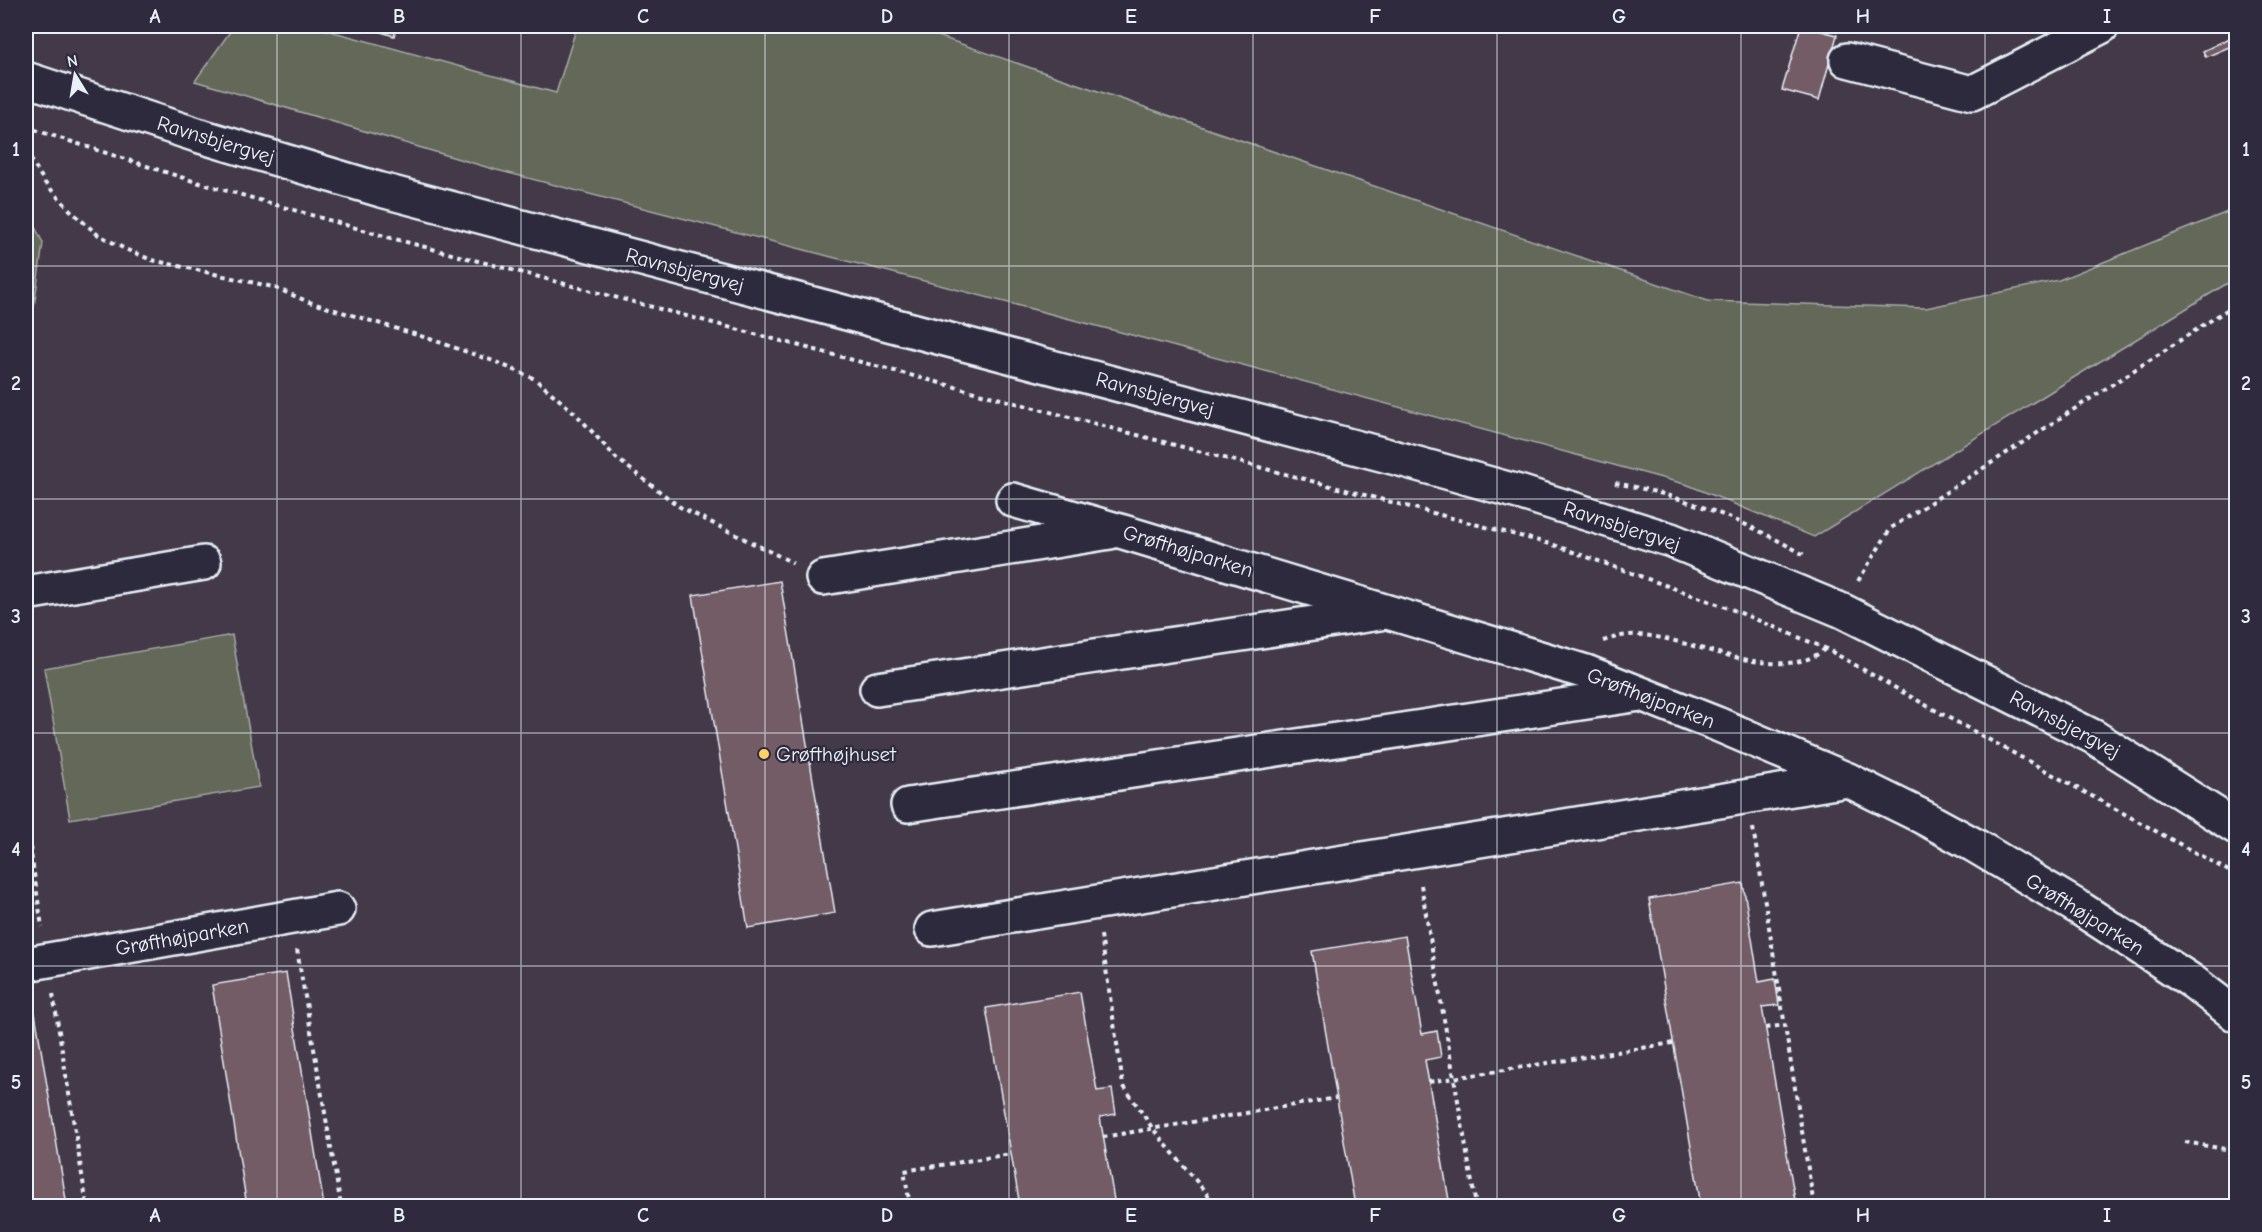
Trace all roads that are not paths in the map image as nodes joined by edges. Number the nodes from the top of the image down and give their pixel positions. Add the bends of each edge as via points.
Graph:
1 (2049, 26) edge
2 (2092, 30) edge
3 (1847, 60) dead end
4 (26, 79) edge
5 (1013, 500) dead end
6 (1120, 531) junction
7 (204, 563) dead end
8 (823, 578) road end
9 (26, 593) edge
10 (1387, 612) junction
11 (877, 690) dead end
12 (1642, 694) junction
13 (1848, 780) junction
14 (908, 805) dead end
15 (2236, 827) edge
16 (338, 909) dead end
17 (932, 929) dead end
18 (37, 962) edge
19 (2236, 1016) edge

1 - 2 street
2 - 3 street via 1972,93
4 - 15 street, Ravnsbjergvej via 381,190 1389,456 1671,540 1843,611 2094,737
5 - 6 street, Grøfthøjparken
6 - 8 street
6 - 10 street, Grøfthøjparken
7 - 9 street
10 - 11 street
10 - 12 street, Grøfthøjparken via 1586,672
12 - 13 street, Grøfthøjparken
12 - 14 street
13 - 17 street
13 - 19 street, Grøfthøjparken via 1919,815 2081,909 2193,982
16 - 18 street, Grøfthøjparken

